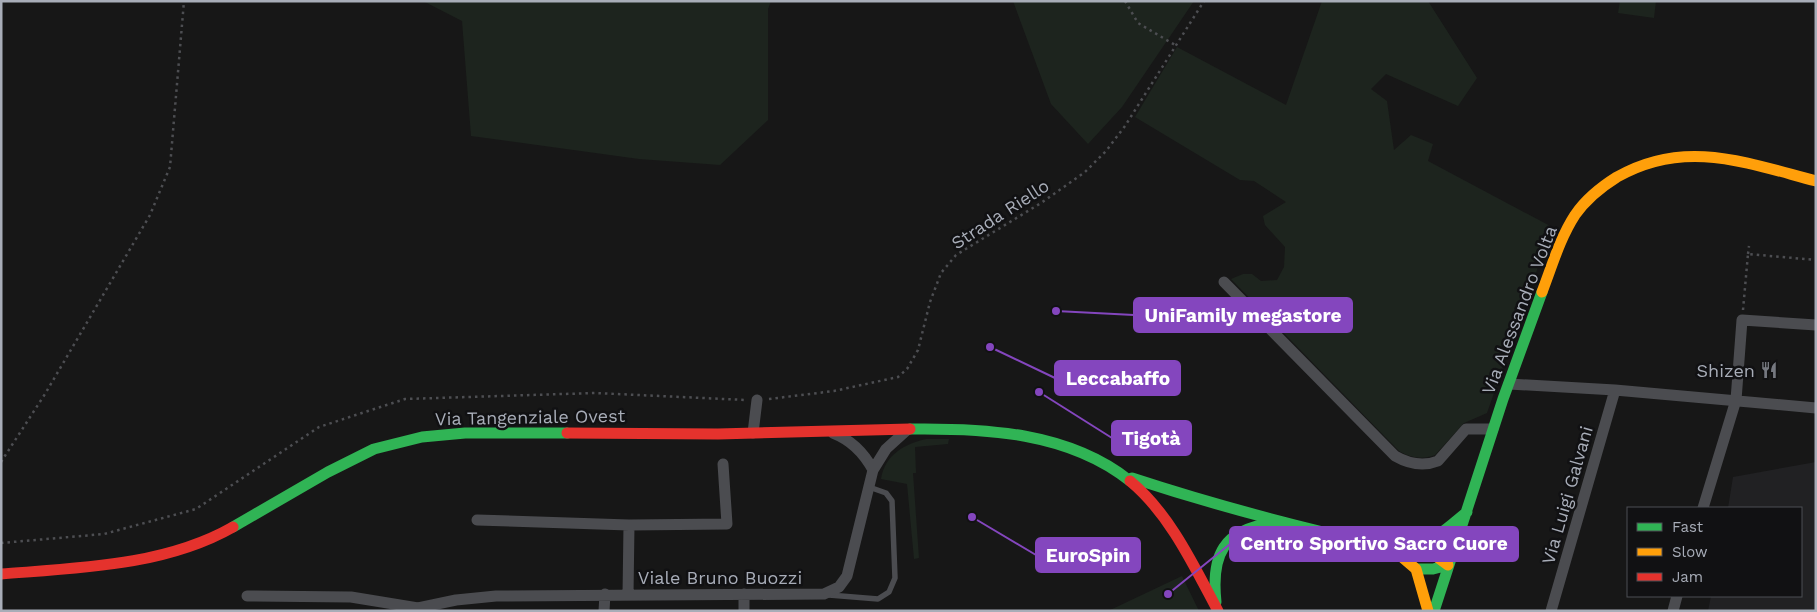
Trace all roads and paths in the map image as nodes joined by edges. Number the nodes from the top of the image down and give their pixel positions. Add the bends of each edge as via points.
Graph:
1 (184, 1) edge
2 (1124, 1) edge
3 (1204, 1) edge
4 (1175, 45) junction
5 (1816, 181) edge
6 (1749, 246) dead end
7 (1748, 254) junction
8 (1816, 260) edge
9 (1224, 282) dead end
10 (1742, 320) junction
11 (1816, 325) edge
12 (1509, 384) junction
13 (1615, 390) junction
14 (757, 400) joint
15 (1736, 400) junction
16 (1816, 408) edge
17 (1493, 429) junction
18 (907, 430) junction
19 (829, 432) junction
20 (753, 433) junction
21 (1, 462) edge
22 (723, 464) dead end
23 (873, 470) junction
24 (1123, 475) junction
25 (869, 487) junction
26 (1703, 507) edge
27 (1467, 512) junction
28 (476, 520) dead end
29 (1279, 523) junction
30 (629, 525) junction
31 (1421, 545) junction
32 (1383, 547) junction
33 (1448, 565) junction
34 (1416, 569) junction
35 (1, 574) edge
36 (604, 594) junction
37 (744, 594) junction
38 (824, 594) junction
39 (628, 595) junction
40 (247, 596) dead end
41 (1678, 597) edge
42 (417, 609) edge
43 (1217, 609) edge
44 (604, 611) edge
45 (744, 611) edge
46 (1428, 611) edge
47 (1434, 611) edge
48 (1551, 611) edge
49 (1673, 611) edge

1 - 21 path via 170,167 150,215 45,394
2 - 4 path via 1138,23
3 - 4 path, Strada Riello
4 - 14 path, Strada Riello via 1125,126 1085,172 956,255 941,273 918,350 908,369 898,377 834,392
5 - 12 main road, Via Alessandro Volta via 1709,156 1672,157 1622,175 1583,205 1568,226
6 - 7 path
7 - 8 path
7 - 10 path
9 - 17 street via 1402,460 1418,464 1438,461 1466,429
10 - 11 street
10 - 15 street
12 - 13 street
12 - 17 main road, Via Alessandro Volta
13 - 15 street
13 - 48 street, Via Luigi Galvani
14 - 20 street
15 - 16 street
15 - 26 street
17 - 27 main road, Via Alessandro Volta
18 - 19 main road, Via Tangenziale Ovest
18 - 23 street via 886,448
18 - 24 main road, Via Tangenziale Ovest via 986,430 1025,436 1072,450
19 - 20 main road, Via Tangenziale Ovest
19 - 23 street via 848,440 863,454
20 - 35 main road, Via Tangenziale Ovest via 465,433 422,437 374,449 217,536 157,556 103,566
22 - 30 street via 727,524
23 - 25 street, Viale Bruno Buozzi
24 - 29 main road
24 - 43 main road, Via Tangenziale Ovest via 1156,508
25 - 38 street, Viale Bruno Buozzi via 846,576 838,587
25 - 38 lane via 886,493 892,500 895,578 889,592 878,599
27 - 31 main road
27 - 33 main road, Via Alessandro Volta
28 - 30 street
29 - 32 main road
29 - 43 main road via 1250,527 1224,545 1216,571
30 - 39 street
31 - 32 main road
31 - 33 main road
32 - 34 main road
33 - 34 main road
33 - 47 main road, Via Alessandro Volta
34 - 46 main road
36 - 39 street, Viale Bruno Buozzi
36 - 42 street, Viale Bruno Buozzi via 496,596 456,600
36 - 44 street
37 - 38 street, Viale Bruno Buozzi
37 - 39 street, Viale Bruno Buozzi
37 - 45 street
40 - 42 street, Viale Bruno Buozzi via 351,597
41 - 49 street

